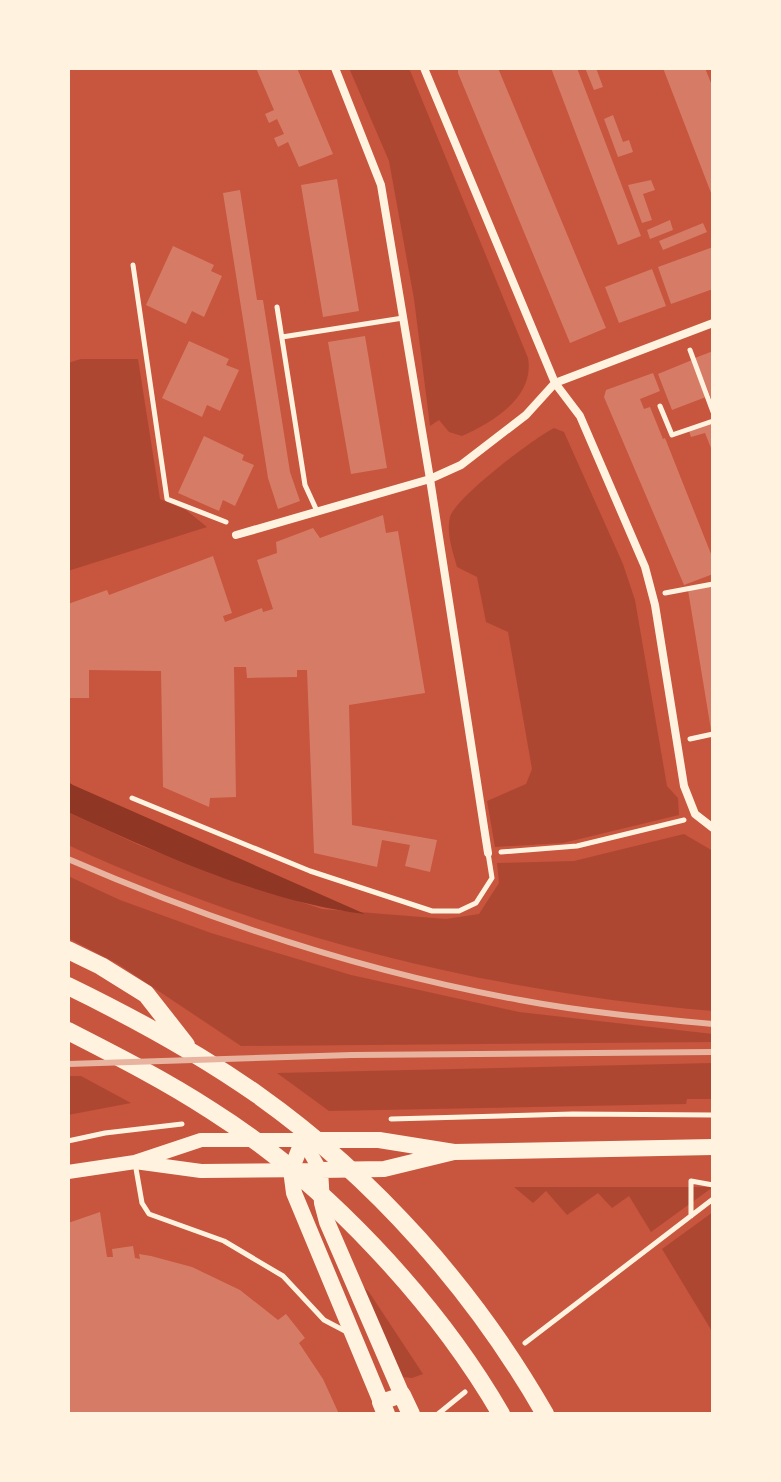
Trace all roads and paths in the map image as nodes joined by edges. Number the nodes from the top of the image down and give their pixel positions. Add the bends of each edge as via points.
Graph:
1 (335, 68) edge
2 (424, 68) edge
3 (133, 265) dead end
4 (277, 307) dead end
5 (403, 318) junction
6 (713, 323) edge
7 (684, 334) junction
8 (281, 337) junction
9 (555, 383) junction
10 (660, 406) dead end
11 (713, 412) edge
12 (713, 421) edge
13 (430, 479) junction
14 (317, 511) junction
15 (236, 535) joint
16 (713, 584) edge
17 (652, 595) junction
18 (132, 798) dead end
19 (695, 814) junction
20 (713, 828) edge
21 (488, 853) junction
22 (68, 950) edge
23 (68, 986) edge
24 (72, 1035) edge
25 (193, 1053) junction
26 (303, 1140) junction
27 (713, 1147) edge
28 (454, 1152) junction
29 (135, 1162) junction
30 (291, 1170) junction
31 (320, 1170) junction
32 (68, 1172) edge
33 (713, 1185) edge
34 (713, 1199) edge
35 (691, 1216) junction
36 (353, 1335) junction
37 (518, 1349) dead end
38 (472, 1386) dead end
39 (402, 1395) junction
40 (384, 1408) edge
41 (411, 1414) edge
42 (438, 1414) edge
43 (501, 1414) edge
44 (545, 1414) edge

1 - 5 street via 381,185
2 - 9 street
3 - 15 path via 167,499 230,523
4 - 8 lane
5 - 8 lane
5 - 13 street
6 - 7 street
7 - 9 street
7 - 11 path
8 - 14 lane via 305,485
9 - 13 street via 526,415 472,457
9 - 17 street via 580,416
10 - 12 path via 672,435
13 - 14 street
13 - 21 street
14 - 15 street
16 - 17 path
17 - 19 street via 684,786
18 - 21 lane via 310,871 432,911 459,911 476,903 492,878
19 - 20 street
19 - 21 path via 679,823 577,846
22 - 25 highway via 146,994
23 - 25 highway
24 - 43 highway via 145,1071 270,1152 375,1247 469,1363
25 - 44 highway via 259,1095 367,1186 457,1284
26 - 28 main road via 379,1140
26 - 29 street via 201,1140
26 - 30 main road
26 - 31 street
27 - 28 main road
28 - 31 main road via 384,1169
29 - 30 street via 201,1171
29 - 32 street
29 - 36 lane via 149,1214 224,1241 283,1276 324,1320
30 - 31 street
30 - 36 main road via 298,1203
31 - 39 main road via 327,1222
33 - 35 path via 691,1181
34 - 35 path
35 - 37 path
36 - 40 main road
38 - 42 path
39 - 40 main road
39 - 41 highway

